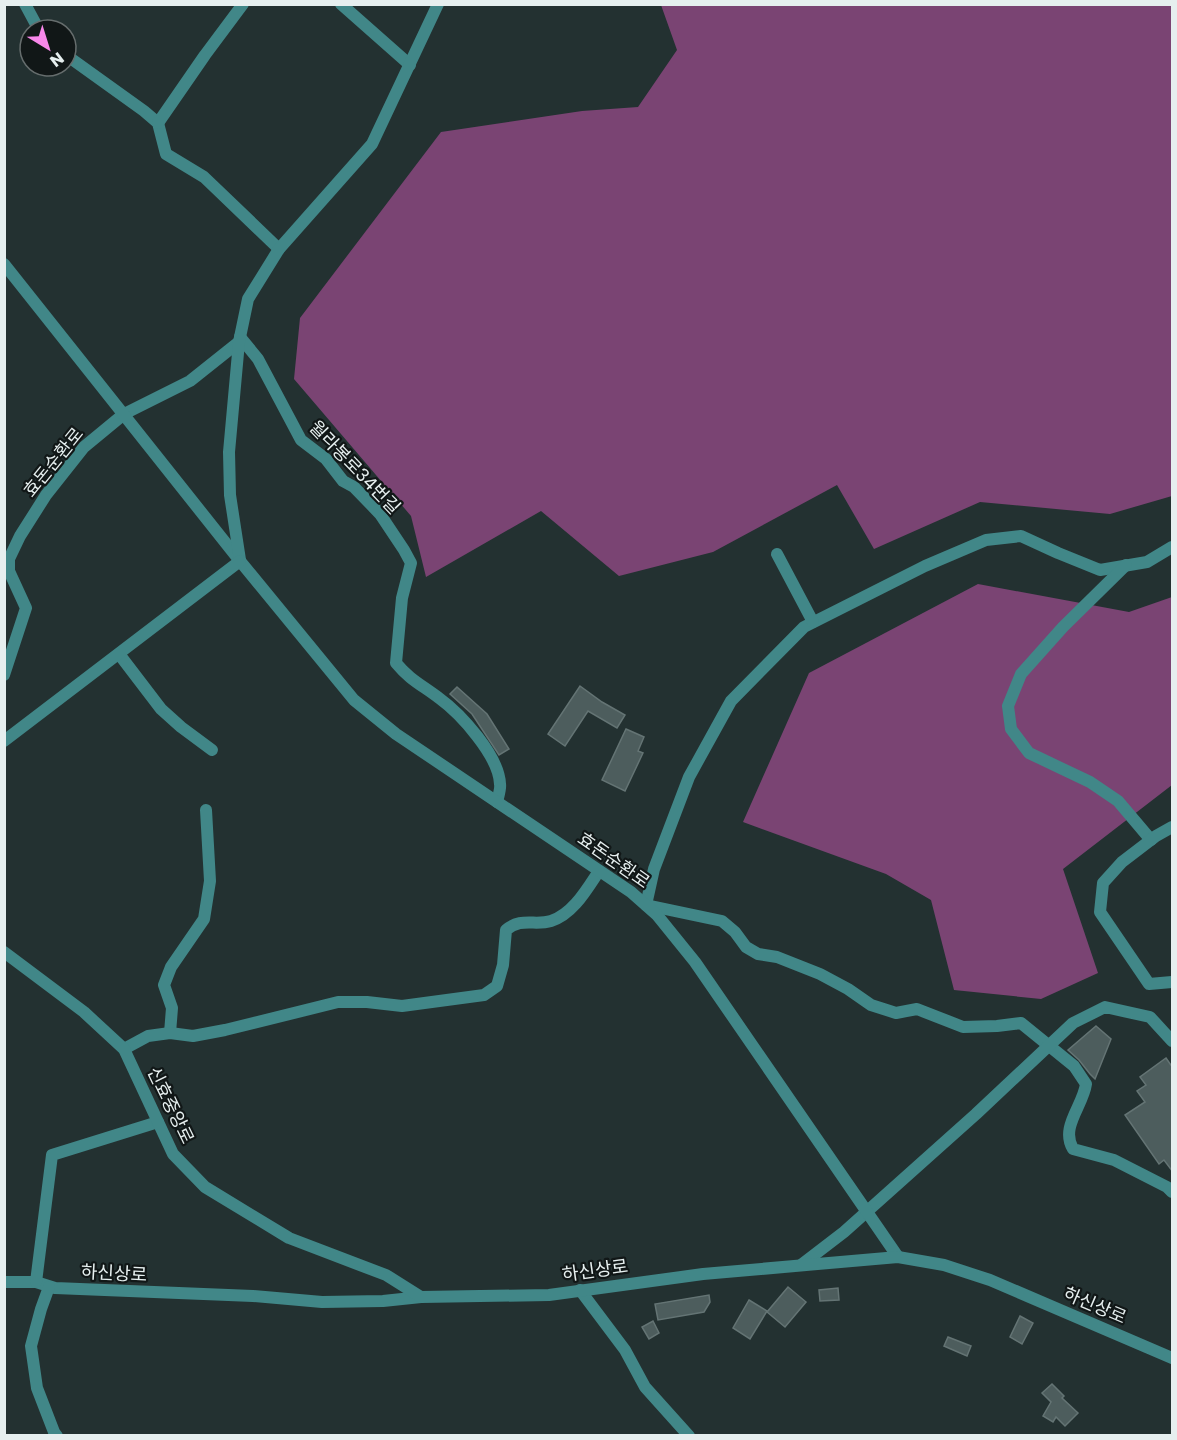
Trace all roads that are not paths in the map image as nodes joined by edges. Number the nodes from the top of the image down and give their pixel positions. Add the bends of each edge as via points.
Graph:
1 (25, 4) edge
2 (243, 4) edge
3 (341, 4) edge
4 (438, 4) edge
5 (33, 18) edge
6 (78, 64) edge
7 (410, 65) junction
8 (158, 123) junction
9 (279, 249) junction
10 (4, 264) edge
11 (239, 339) junction
12 (124, 414) junction
13 (1173, 547) edge
14 (777, 554) dead end
15 (240, 561) junction
16 (1127, 565) junction
17 (813, 622) junction
18 (119, 654) junction
19 (4, 675) edge
20 (4, 741) edge
21 (212, 750) dead end
22 (497, 802) junction
23 (206, 810) dead end
24 (1173, 827) edge
25 (1150, 840) junction
26 (599, 871) junction
27 (646, 905) junction
28 (4, 951) edge
29 (1173, 982) edge
30 (170, 1033) junction
31 (1173, 1041) edge
32 (1048, 1046) junction
33 (124, 1049) junction
34 (158, 1122) junction
35 (1173, 1192) edge
36 (866, 1212) junction
37 (898, 1257) junction
38 (801, 1265) junction
39 (4, 1282) edge
40 (36, 1282) junction
41 (49, 1287) junction
42 (580, 1290) junction
43 (421, 1297) junction
44 (1173, 1358) edge
45 (57, 1436) edge
46 (689, 1436) edge

1 - 5 street
2 - 8 street
3 - 7 street
4 - 7 street
6 - 8 street
7 - 9 street via 372,144
8 - 9 street via 166,154 204,177
9 - 11 street via 248,299
10 - 12 street, 효돈순환로
11 - 12 street via 190,381
11 - 15 street via 229,452 230,495
11 - 22 street, 월라봉로34번길 via 258,359 301,440 326,459 343,481 380,514 404,550 411,563 402,598 396,663 406,676 441,699 472,728 495,764 500,784
12 - 15 street, 효돈순환로
12 - 19 street, 효돈순환로 via 84,447 46,495 9,559 9,571 26,608
13 - 16 street via 1146,562
14 - 17 street
15 - 18 street
15 - 22 street, 효돈순환로 via 354,700 396,734
16 - 17 street via 1100,570 1021,536 986,540
16 - 25 street via 1021,674 1008,706 1011,729 1029,753 1090,782 1118,801
17 - 27 street via 731,701 689,777 654,869
18 - 20 street
18 - 21 street via 161,709
22 - 26 street, 효돈순환로
23 - 30 street via 210,881 204,919 171,967 164,985 172,1008
24 - 25 street
25 - 29 street via 1103,883 1100,912 1149,984
26 - 27 street, 효돈순환로
26 - 30 street via 563,915 549,922 513,924 506,930 497,986 484,995 402,1006 338,1002 193,1036
27 - 32 street via 722,921 758,954 820,974 872,1005 896,1013 917,1009 963,1027 1021,1023
27 - 36 street, 효돈순환로 via 695,962
28 - 33 street, 신효중앙로 via 84,1012
30 - 33 street via 148,1036
31 - 32 street via 1150,1017 1105,1007 1073,1023
32 - 35 street via 1074,1066 1086,1084 1071,1121 1068,1137 1073,1149 1114,1160
32 - 36 street
33 - 34 street, 신효중앙로
34 - 40 street via 52,1155
34 - 43 street, 신효중앙로 via 173,1154 205,1187 289,1238 386,1275
36 - 37 street, 효돈순환로
36 - 38 street
37 - 38 street, 하신상로
37 - 44 street, 하신상로 via 944,1265 990,1280
38 - 42 street, 하신상로
39 - 40 street, 하신상로
40 - 41 street, 하신상로
41 - 43 street, 하신상로 via 322,1302
41 - 45 street via 31,1346 38,1388
42 - 43 street, 하신상로 via 549,1295
42 - 46 street via 625,1350 645,1387

